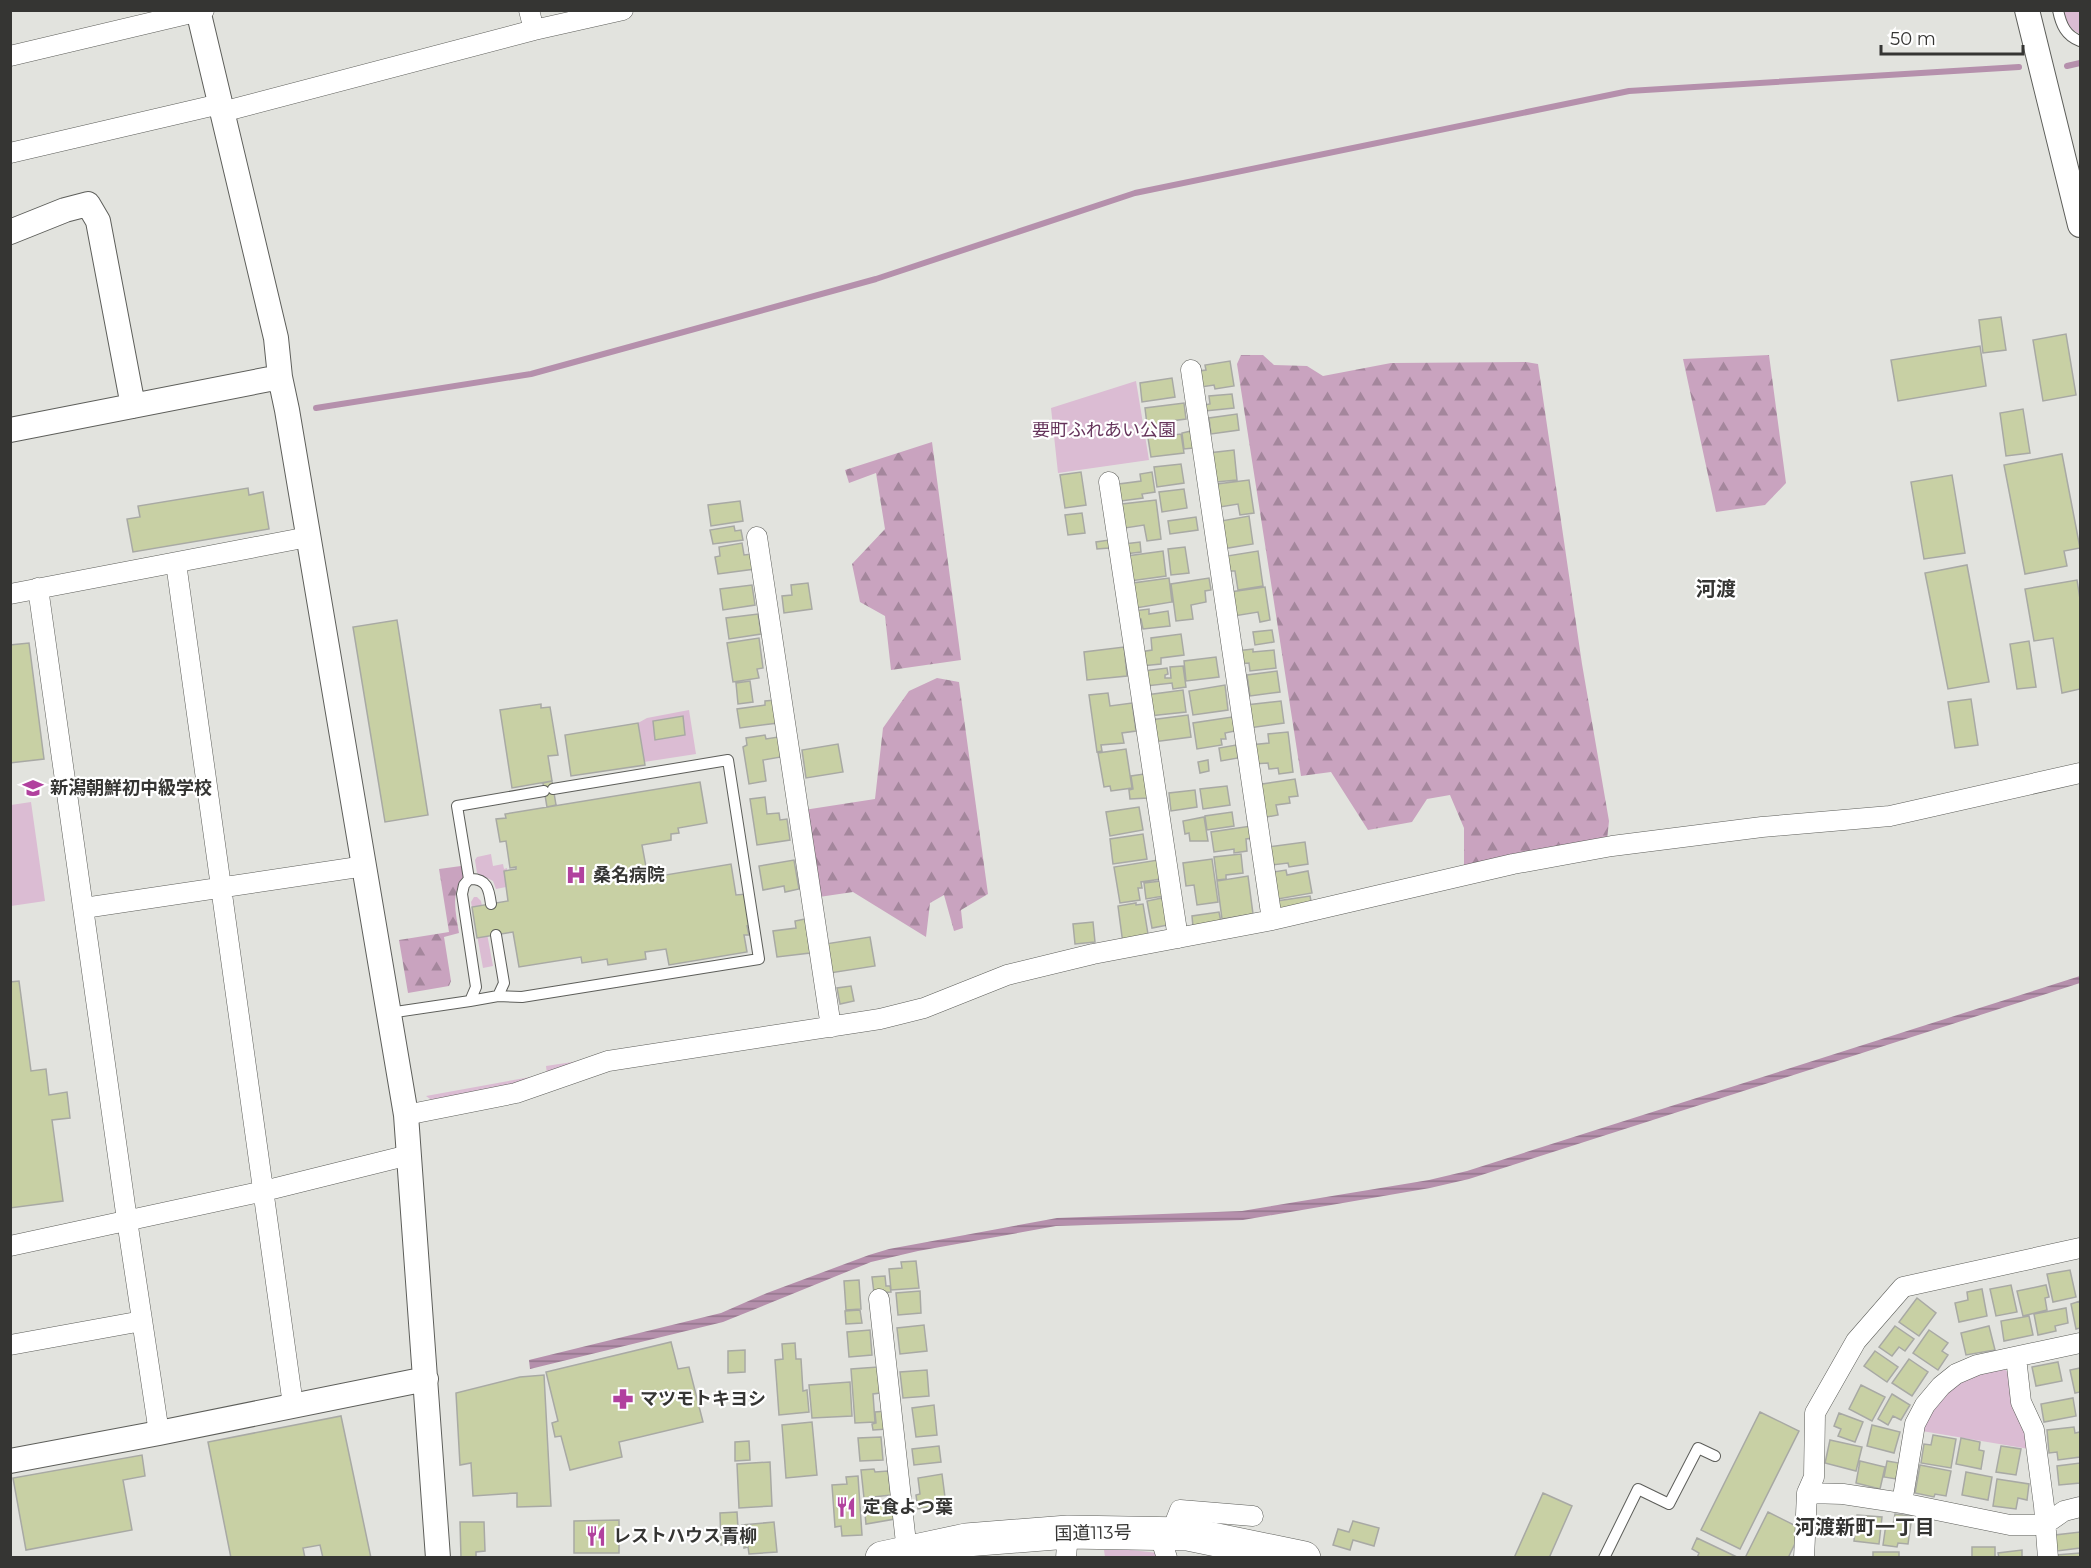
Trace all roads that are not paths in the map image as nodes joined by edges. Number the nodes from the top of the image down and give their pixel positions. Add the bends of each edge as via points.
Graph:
1 (530, 10) edge
2 (622, 10) edge
3 (2027, 10) edge
4 (2058, 10) edge
5 (200, 11) edge
6 (534, 30) junction
7 (2080, 41) edge
8 (10, 56) edge
9 (221, 108) junction
10 (10, 153) edge
11 (2080, 225) edge
12 (10, 232) edge
13 (1191, 370) dead end
14 (280, 377) junction
15 (133, 406) junction
16 (10, 430) edge
17 (1109, 482) dead end
18 (308, 537) junction
19 (757, 537) dead end
20 (176, 563) junction
21 (38, 588) junction
22 (10, 594) edge
23 (2080, 773) edge
24 (364, 866) junction
25 (469, 879) junction
26 (222, 888) junction
27 (491, 904) dead end
28 (84, 908) junction
29 (1272, 920) junction
30 (496, 935) dead end
31 (1178, 938) junction
32 (498, 996) junction
33 (470, 1001) junction
34 (389, 1013) junction
35 (831, 1027) junction
36 (406, 1115) junction
37 (409, 1155) junction
38 (264, 1191) junction
39 (127, 1220) junction
40 (10, 1246) edge
41 (2080, 1248) edge
42 (879, 1299) dead end
43 (142, 1321) junction
44 (2080, 1344) edge
45 (10, 1345) edge
46 (2016, 1357) junction
47 (426, 1379) junction
48 (293, 1405) junction
49 (159, 1433) junction
50 (1715, 1456) dead end
51 (10, 1461) edge
52 (1807, 1493) junction
53 (1902, 1503) junction
54 (2080, 1507) edge
55 (1253, 1516) dead end
56 (2044, 1525) junction
57 (1166, 1541) edge
58 (1067, 1545) edge
59 (894, 1555) edge
60 (438, 1557) edge
61 (1304, 1557) edge
62 (1604, 1557) edge
63 (1804, 1557) edge
64 (2048, 1557) edge

1 - 6 street
2 - 6 street
3 - 11 street
4 - 7 lane via 2062,26
5 - 8 street
5 - 9 street
6 - 9 street
9 - 10 street
9 - 14 street via 276,338
12 - 15 street via 88,204 98,221
13 - 29 street
14 - 15 street
14 - 18 street
15 - 16 street
17 - 31 street
18 - 20 street
18 - 24 street
19 - 35 street
20 - 21 street
20 - 26 street
21 - 22 street
21 - 28 street
23 - 29 street via 1890,816 1612,846 1513,864
24 - 26 street
24 - 34 street
25 - 27 lane via 485,883
25 - 32 lane via 457,806 728,760 759,959 522,997
25 - 33 lane via 462,894 476,987
26 - 28 street
26 - 38 street
28 - 39 street
29 - 31 street
30 - 32 lane via 504,983
31 - 35 street via 1007,975 924,1008
32 - 33 lane
33 - 34 lane
34 - 36 street
35 - 36 street via 608,1061 516,1092
36 - 37 street
37 - 38 street
37 - 47 street
38 - 39 street
38 - 48 street
39 - 40 street
39 - 43 street
41 - 52 street via 1903,1287 1856,1341 1815,1413 1814,1477
42 - 59 street
43 - 45 street
43 - 49 street
44 - 46 street
46 - 53 street via 1956,1374 1925,1405 1915,1424
46 - 56 street via 2021,1402 2034,1430
47 - 48 street
47 - 60 street
48 - 49 street
49 - 51 street
50 - 62 lane via 1698,1448 1669,1504 1638,1489
52 - 53 street
52 - 63 street
53 - 56 street via 2010,1525
54 - 56 street via 2064,1511
55 - 57 street via 1180,1509
56 - 64 street
57 - 58 highway, 国道113号
57 - 61 highway, 国道113号 via 1188,1534
58 - 59 highway, 国道113号 via 966,1540

